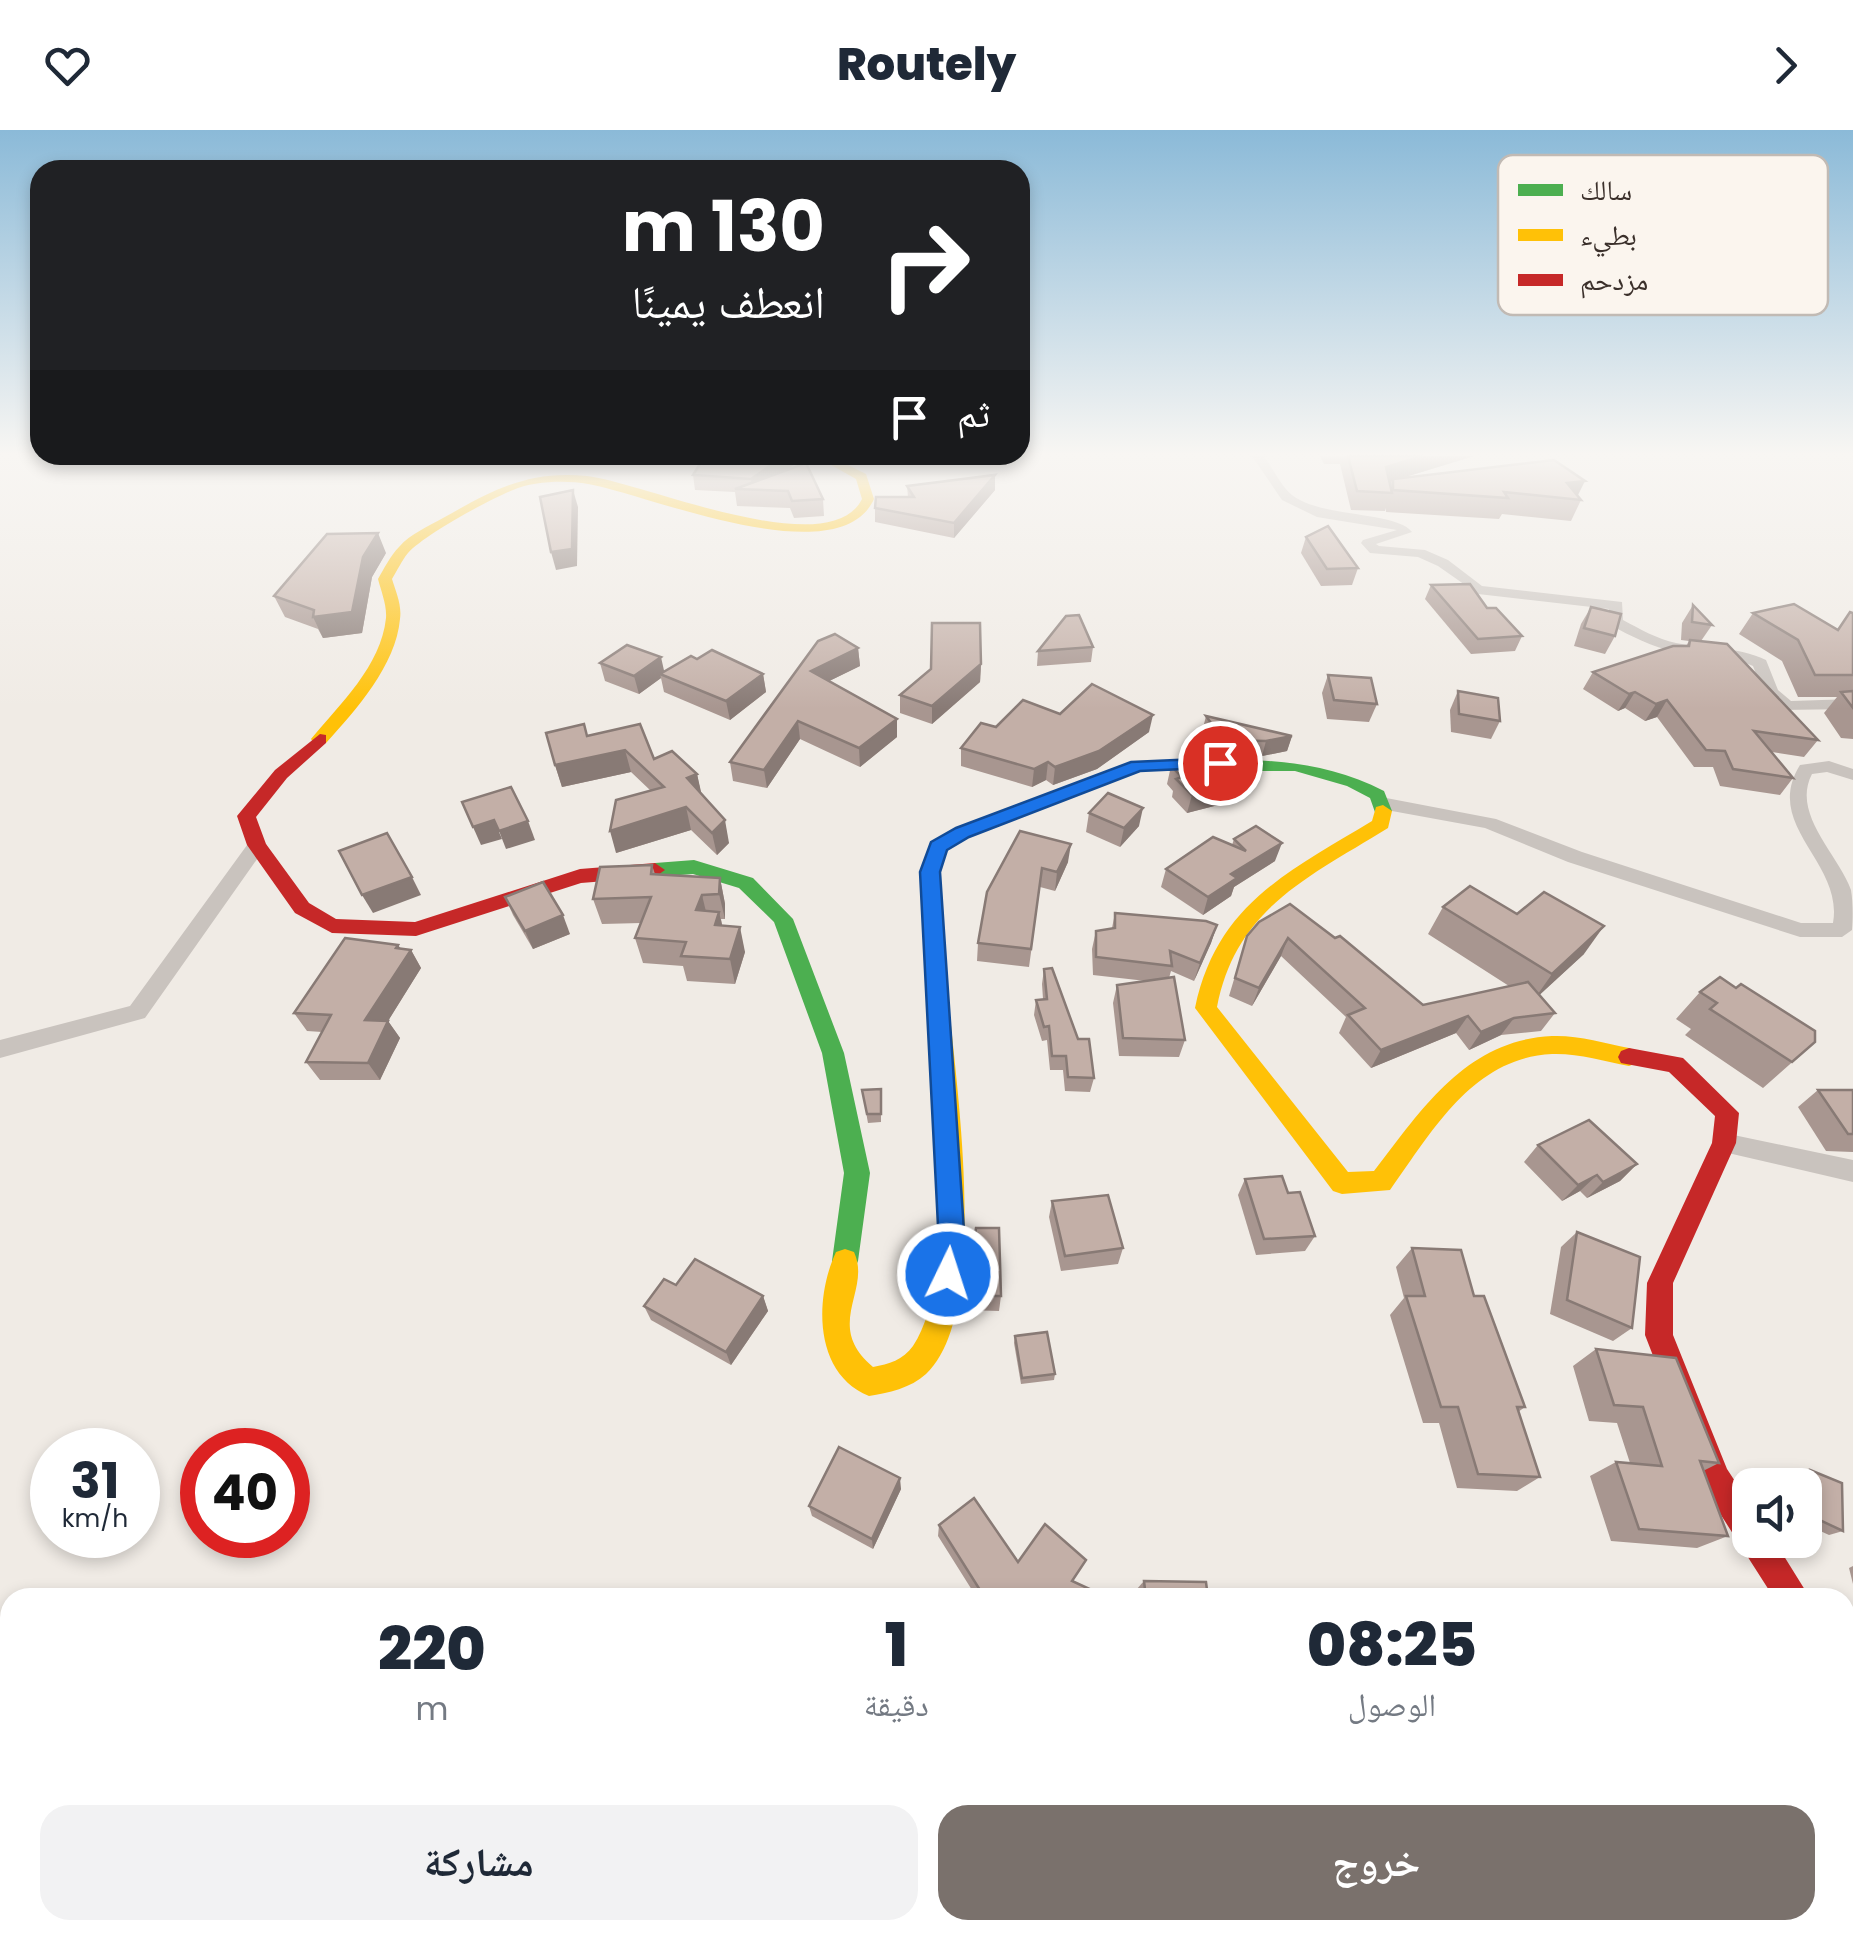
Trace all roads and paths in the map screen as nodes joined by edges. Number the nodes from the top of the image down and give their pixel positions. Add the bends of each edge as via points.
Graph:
1 (416, 540) edge
2 (1377, 540) edge
3 (1853, 704) edge
4 (1853, 774) edge
5 (1381, 803) junction
6 (257, 845) junction
7 (0, 1050) edge
8 (1724, 1144) junction
9 (1853, 1172) edge
10 (1732, 1504) edge
11 (1767, 1558) edge
12 (1787, 1588) edge

1 - 6 street via 385,579 393,616 368,684 326,738 266,786 246,816
2 - 3 street via 1368,543 1375,550 1420,553 1478,590 1617,604 1615,622 1639,635 1672,646 1742,653 1760,663 1771,692 1787,706
4 - 5 street via 1829,766 1806,769 1794,801 1833,873 1845,906 1842,930 1800,930 1575,858 1489,823
5 - 6 street via 1353,782 1296,766 1138,766 938,846 930,872 952,1246 938,1328 922,1358 899,1377 869,1382 848,1367 834,1335 856,1173 833,1053 783,919 746,883 694,868 580,876 416,929 381,931 332,926 302,908
5 - 8 street via 1380,824 1313,866 1232,937 1212,973 1206,1008 1342,1183 1381,1182 1468,1072 1499,1053 1552,1046 1675,1064 1727,1113
6 - 7 street via 137,1012
8 - 9 street
8 - 10 street via 1660,1283 1659,1336
11 - 12 street

